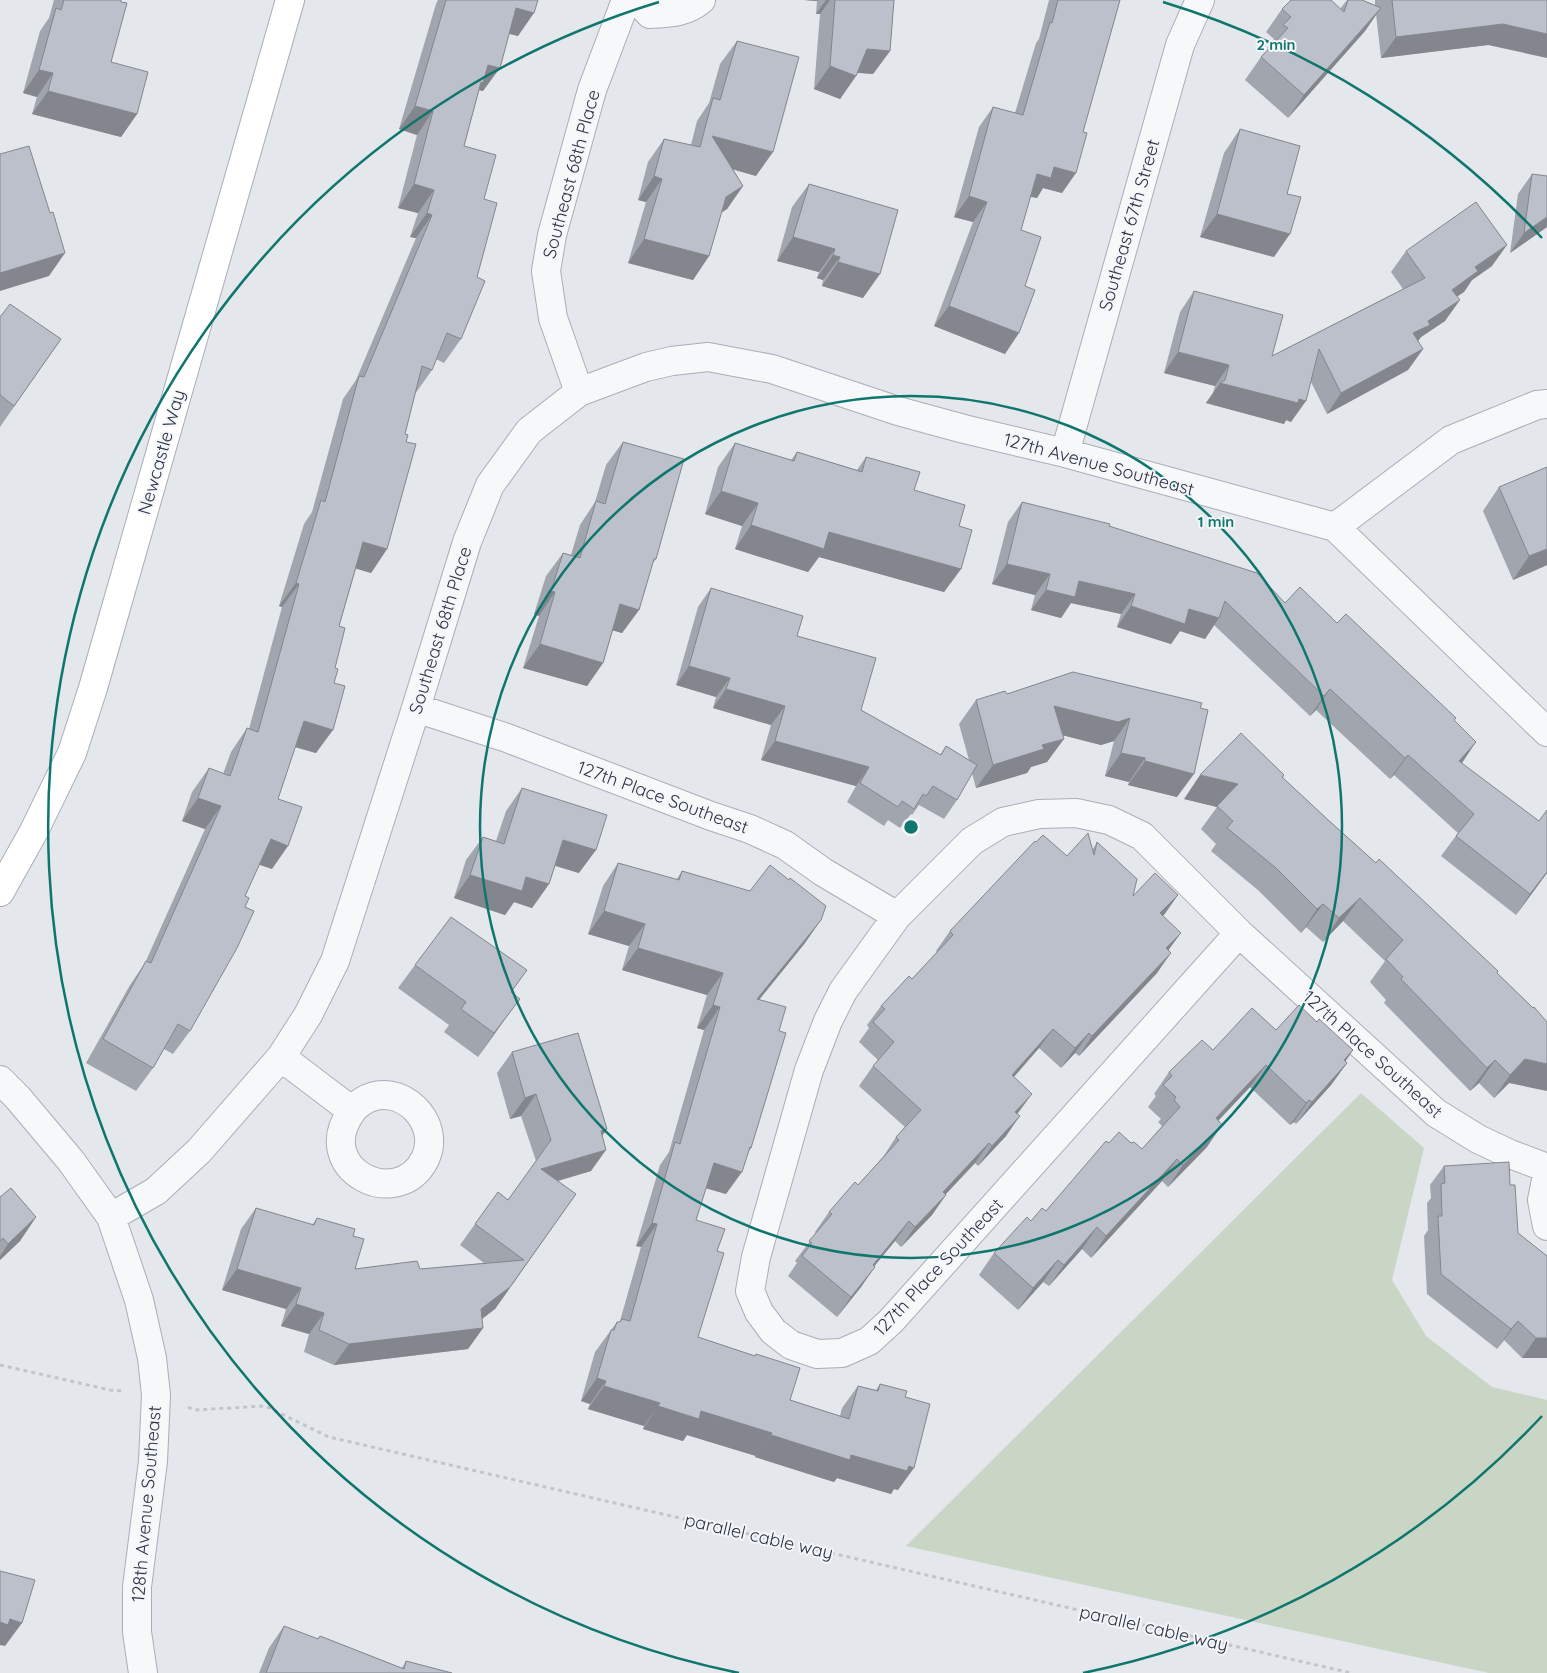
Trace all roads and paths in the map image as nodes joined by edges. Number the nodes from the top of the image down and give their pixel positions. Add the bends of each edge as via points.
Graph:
1 (290, 0) edge
2 (626, 0) edge
3 (636, 0) edge
4 (701, 0) edge
5 (1200, 0) edge
6 (579, 392) junction
7 (1547, 404) edge
8 (1065, 453) junction
9 (1335, 527) junction
10 (416, 708) junction
11 (1547, 732) edge
12 (0, 892) edge
13 (897, 916) junction
14 (1239, 933) junction
15 (281, 1057) junction
16 (0, 1080) edge
17 (352, 1111) dead end
18 (1547, 1168) edge
19 (1547, 1175) edge
20 (111, 1217) junction
21 (1547, 1226) edge
22 (0, 1364) edge
23 (129, 1391) dead end
24 (180, 1403) dead end
25 (142, 1673) edge
26 (1351, 1673) edge

1 - 12 main road, Newcastle Way via 72,753
2 - 6 street, Southeast 68th Place via 592,90 552,235 546,271 553,318
3 - 4 street via 650,14 675,13 692,8
5 - 8 street, Southeast 67th Street via 1180,45
6 - 8 street, 127th Avenue Southeast via 646,367 708,357 772,369 898,411
6 - 10 street, Southeast 68th Place via 529,431 490,485 467,542
7 - 9 street via 1537,405 1451,440
8 - 9 street, 127th Avenue Southeast
9 - 11 street, 127th Avenue Southeast
10 - 13 street, 127th Place Southeast via 750,829 785,846
10 - 15 street, Southeast 68th Place via 335,961 308,1015
13 - 14 street, 127th Place Southeast via 972,842 1003,822 1040,814 1076,813 1110,820 1142,836
13 - 14 street, 127th Place Southeast via 843,990 828,1021 809,1070 756,1258 750,1291 759,1312 773,1331 791,1345 817,1354 842,1353 869,1341 891,1321
14 - 18 street, 127th Place Southeast via 1436,1113 1478,1139
15 - 17 street
15 - 20 street, Southeast 68th Place via 199,1151 156,1191
16 - 20 street, 128th Avenue Southeast via 71,1160
19 - 21 street via 1542,1200
20 - 25 street, 128th Avenue Southeast via 139,1300 152,1358 156,1395 153,1461 137,1587 137,1632
22 - 23 path via 110,1390
24 - 26 path, parallel cable way via 194,1410 265,1406 329,1437

